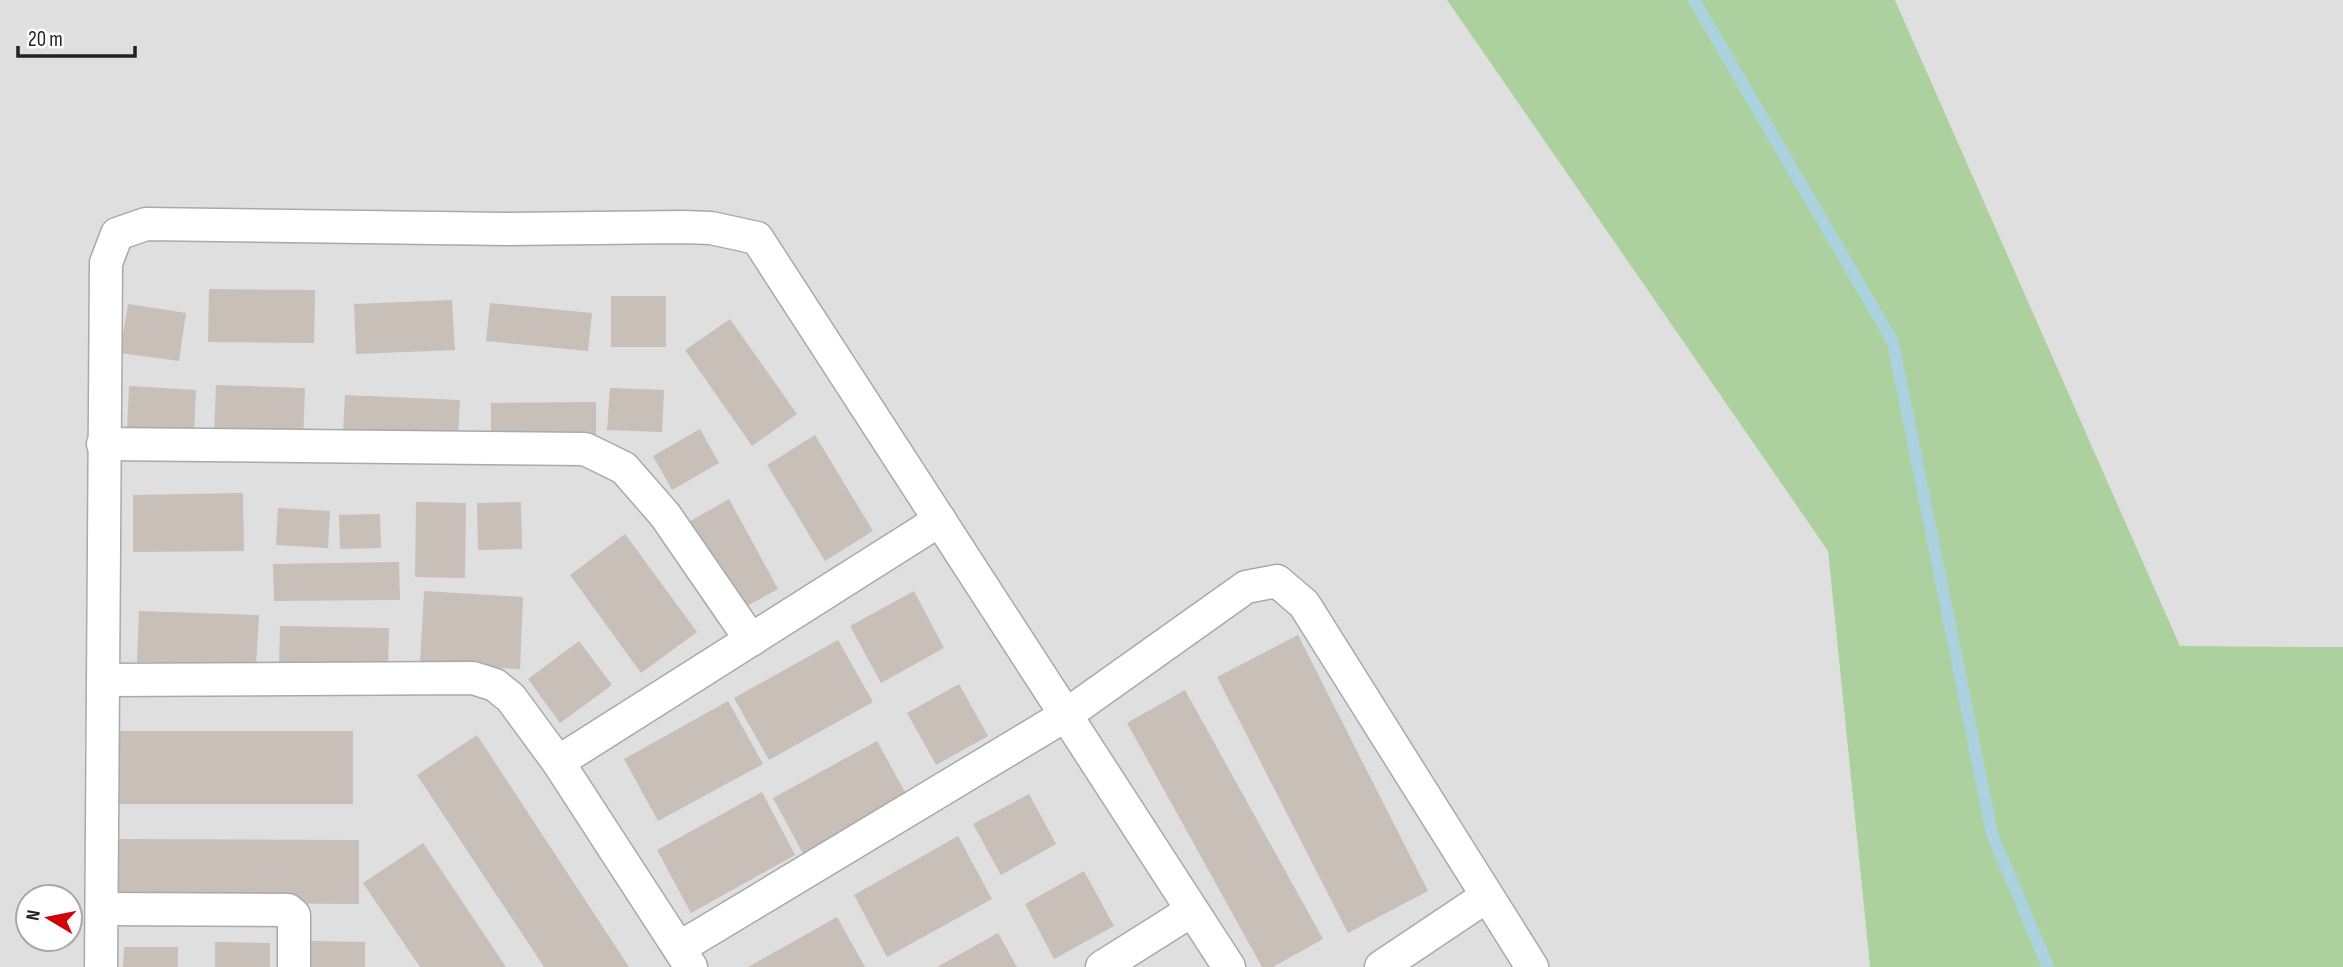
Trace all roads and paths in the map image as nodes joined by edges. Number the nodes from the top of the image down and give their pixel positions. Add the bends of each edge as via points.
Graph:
1 (103, 444) junction
2 (940, 520) junction
3 (751, 640) junction
4 (105, 680) junction
5 (1066, 715) junction
6 (558, 762) junction
7 (1487, 896) junction
8 (102, 909) junction
9 (1191, 911) junction
10 (685, 958) edge
11 (101, 967) edge
12 (295, 967) edge
13 (1102, 967) edge
14 (1229, 967) edge
15 (1381, 967) edge
16 (1532, 967) edge

1 - 2 street via 106,263 117,234 146,224 711,228 757,238
1 - 3 street via 585,449 624,468 665,515
1 - 4 street
2 - 3 street
2 - 5 street
3 - 6 street
4 - 6 street via 473,678 495,685 511,698
4 - 8 street
5 - 7 street via 1246,587 1277,581 1304,604
5 - 9 street
5 - 10 street
6 - 10 street
7 - 15 street
7 - 16 street
8 - 11 street
8 - 12 street via 288,910 295,915
9 - 13 street
9 - 14 street

